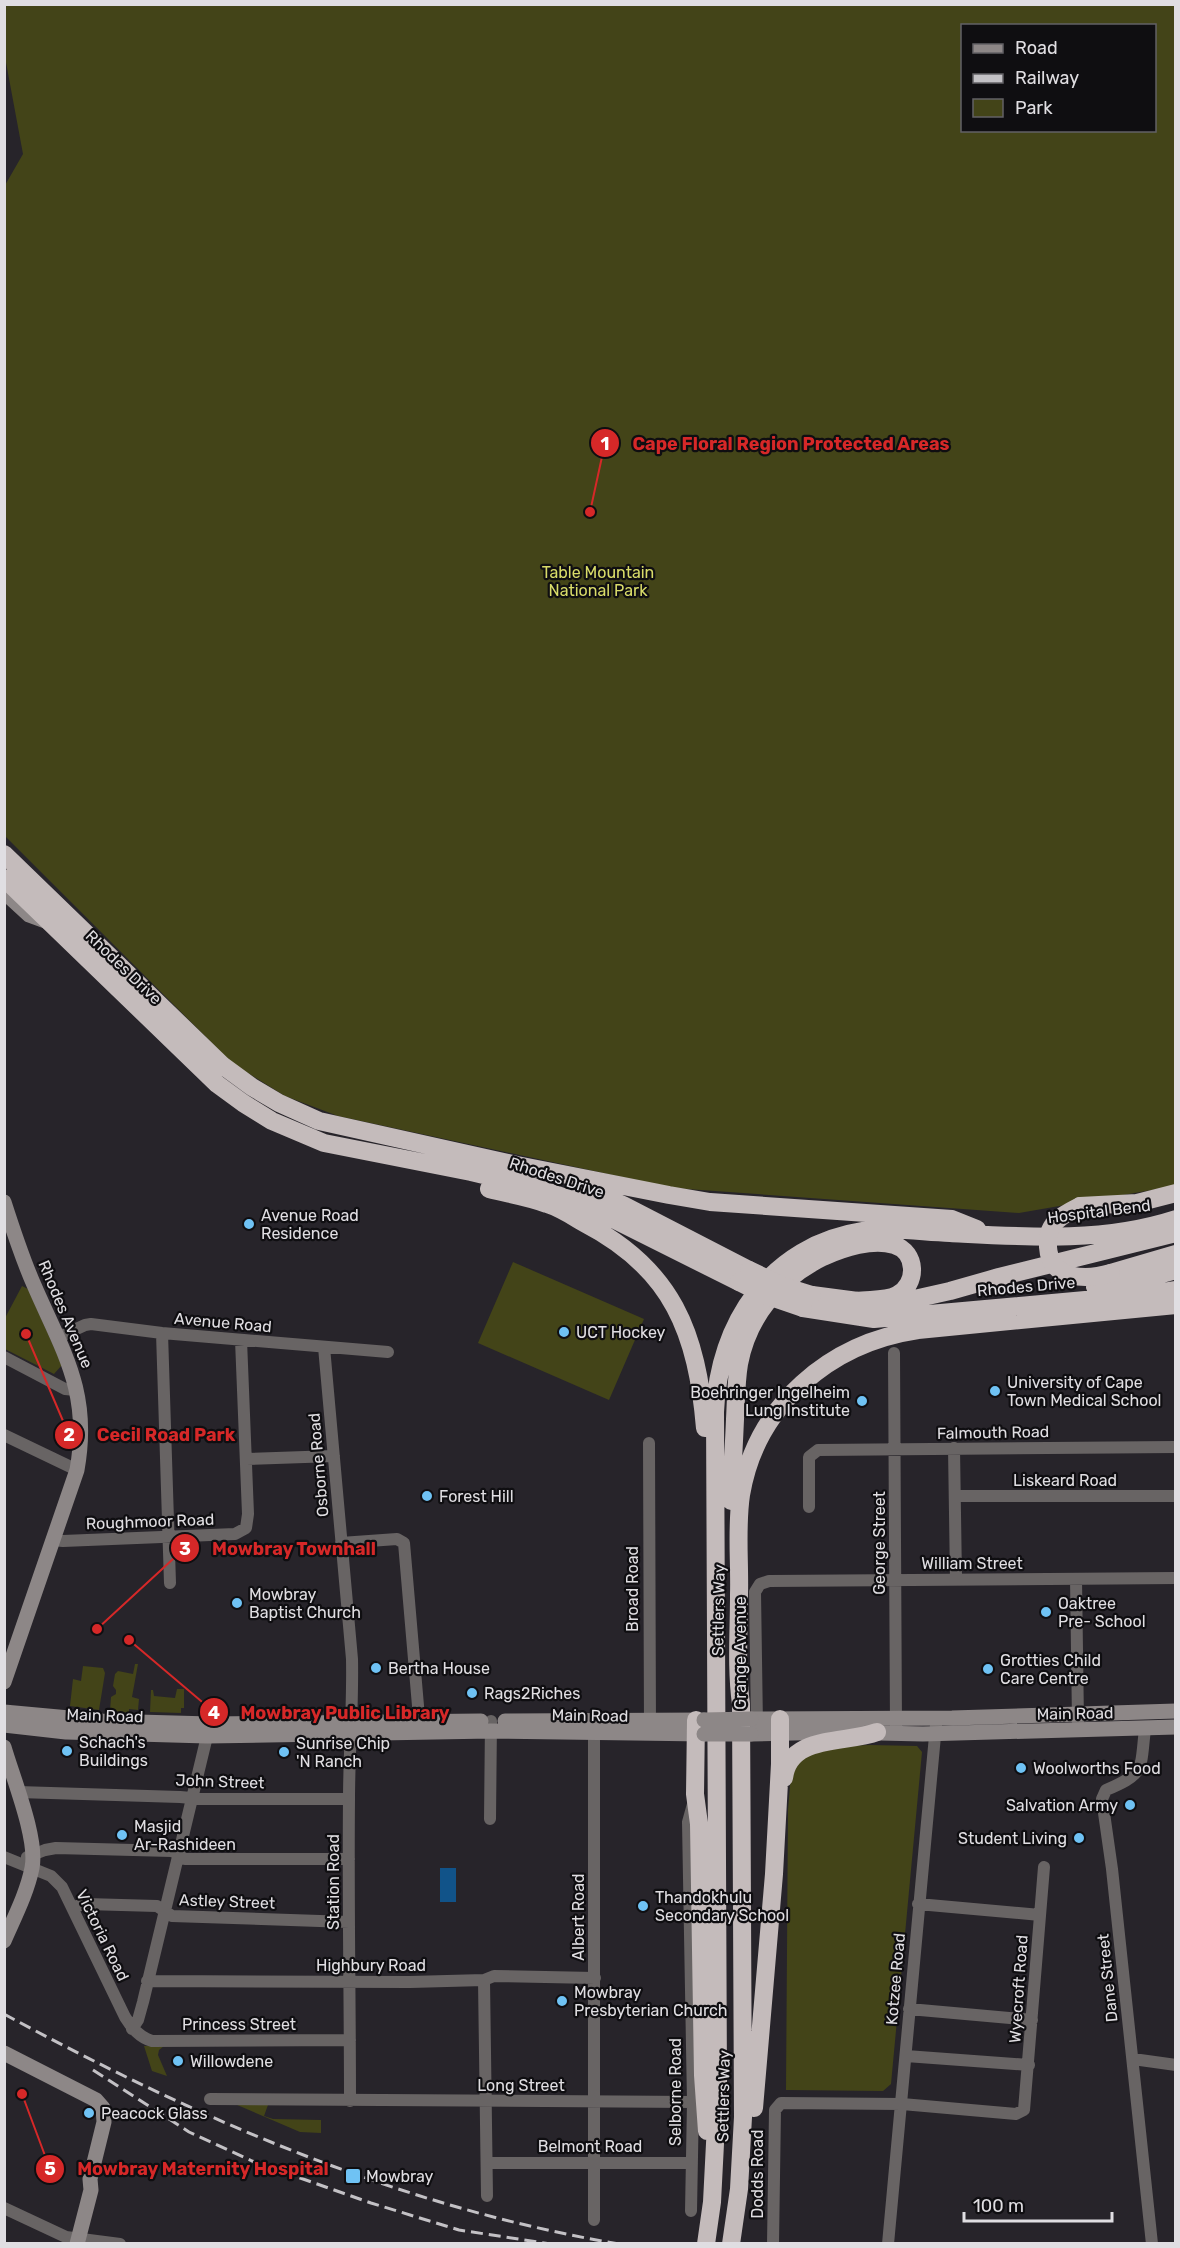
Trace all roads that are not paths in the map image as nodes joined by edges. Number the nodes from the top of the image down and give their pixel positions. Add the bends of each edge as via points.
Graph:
1 (4, 854) edge
2 (4, 878) edge
3 (4, 892) edge
4 (51, 923) junction
5 (371, 1152) junction
6 (517, 1165) junction
7 (1176, 1193) edge
8 (4, 1202) edge
9 (1176, 1219) edge
10 (990, 1233) junction
11 (1176, 1233) edge
12 (1176, 1244) edge
13 (1176, 1254) edge
14 (1176, 1270) edge
15 (744, 1276) junction
16 (999, 1277) junction
17 (1176, 1290) edge
18 (1176, 1305) edge
19 (852, 1308) junction
20 (162, 1333) junction
21 (59, 1337) junction
22 (241, 1340) junction
23 (324, 1347) junction
24 (388, 1352) dead end
25 (894, 1353) dead end
26 (4, 1357) edge
27 (73, 1372) junction
28 (44, 1378) junction
29 (76, 1390) junction
30 (4, 1435) edge
31 (649, 1443) dead end
32 (1176, 1447) edge
33 (954, 1448) junction
34 (896, 1450) junction
35 (334, 1456) junction
36 (246, 1459) junction
37 (77, 1470) junction
38 (716, 1483) junction
39 (954, 1496) junction
40 (1176, 1496) edge
41 (809, 1507) dead end
42 (169, 1536) junction
43 (53, 1540) junction
44 (341, 1543) junction
45 (1176, 1578) edge
46 (956, 1579) junction
47 (1076, 1579) junction
48 (895, 1580) junction
49 (769, 1581) joint
50 (170, 1583) dead end
51 (737, 1647) junction
52 (4, 1682) edge
53 (1176, 1711) edge
54 (4, 1712) edge
55 (937, 1718) junction
56 (1078, 1723) junction
57 (4, 1725) edge
58 (858, 1725) junction
59 (896, 1725) junction
60 (491, 1726) junction
61 (754, 1726) junction
62 (780, 1726) junction
63 (420, 1727) junction
64 (594, 1727) junction
65 (650, 1727) junction
66 (700, 1727) junction
67 (1176, 1727) edge
68 (351, 1728) junction
69 (1145, 1729) junction
70 (209, 1730) junction
71 (877, 1732) junction
72 (935, 1734) junction
73 (4, 1748) edge
74 (18, 1792) junction
75 (695, 1794) junction
76 (193, 1798) junction
77 (349, 1799) junction
78 (490, 1819) dead end
79 (776, 1825) junction
80 (178, 1855) junction
81 (4, 1857) edge
82 (349, 1859) junction
83 (32, 1861) junction
84 (1044, 1867) dead end
85 (918, 1904) junction
86 (72, 1907) junction
87 (164, 1911) junction
88 (1040, 1915) junction
89 (9, 1916) edge
90 (349, 1922) junction
91 (4, 1941) edge
92 (595, 1978) junction
93 (484, 1980) junction
94 (147, 1981) junction
95 (350, 1981) junction
96 (143, 2002) junction
97 (118, 2003) junction
98 (909, 2009) junction
99 (1032, 2020) junction
100 (132, 2029) junction
101 (350, 2040) junction
102 (4, 2047) edge
103 (4, 2053) edge
104 (906, 2056) junction
105 (1132, 2059) junction
106 (1029, 2065) junction
107 (1176, 2065) edge
108 (210, 2099) dead end
109 (350, 2101) junction
110 (487, 2102) junction
111 (595, 2102) junction
112 (693, 2102) junction
113 (902, 2104) junction
114 (107, 2109) junction
115 (487, 2163) junction
116 (595, 2163) junction
117 (692, 2163) junction
118 (739, 2189) junction
119 (487, 2196) dead end
120 (712, 2202) junction
121 (4, 2208) edge
122 (691, 2211) dead end
123 (594, 2220) dead end
124 (78, 2241) edge
125 (120, 2244) edge
126 (706, 2244) edge
127 (731, 2244) edge
128 (773, 2244) edge
129 (888, 2244) edge
130 (1152, 2244) edge

1 - 6 highway, Rhodes Drive via 210,1054 252,1087 319,1121
2 - 4 highway, Rhodes Drive
3 - 4 main road via 28,915
4 - 5 highway, Rhodes Drive via 229,1094 304,1136
5 - 15 highway, Rhodes Drive via 471,1172 561,1196
5 - 38 highway via 392,1164 548,1204 604,1234 640,1261 667,1293 687,1333 698,1371 707,1448
6 - 10 highway, Rhodes Drive via 690,1199 952,1220
6 - 15 highway via 604,1196
7 - 13 highway, bridge via 1137,1203 1080,1206 1053,1224 1048,1238 1048,1254 1068,1276 1085,1278 1111,1273
8 - 21 main road, Rhodes Avenue via 33,1284
9 - 10 highway, Hospital Bend via 1077,1236 1037,1238
10 - 38 highway, Settlers Way via 894,1229 859,1232 810,1248 774,1273 741,1314 722,1361 716,1396
11 - 16 highway
12 - 16 highway via 1124,1257
14 - 19 highway via 1110,1286
15 - 19 highway, Rhodes Drive, bridge via 765,1295
16 - 19 highway via 901,1302
17 - 19 highway, Rhodes Drive via 874,1319
18 - 51 highway, Settlers Way via 904,1332 864,1343 819,1369 791,1394 771,1420 745,1480 740,1506
19 - 51 highway via 903,1290 913,1271 901,1248 886,1243 862,1245 803,1268 768,1300 746,1340 738,1376 731,1508 731,1596
20 - 21 street, Avenue Road via 92,1324
20 - 22 street, Avenue Road
20 - 42 street
21 - 27 main road, Rhodes Avenue
22 - 23 street, Avenue Road
22 - 36 street
23 - 24 street, Avenue Road
23 - 35 street, Osborne Road
25 - 34 street, George Street
26 - 28 street
27 - 28 street via 59,1379
27 - 29 main road, Rhodes Avenue
28 - 29 street via 64,1389
29 - 37 main road, Rhodes Avenue via 80,1436
30 - 37 street
31 - 65 street, Broad Road
32 - 33 street, Falmouth Road
33 - 34 street, Falmouth Road
33 - 39 street
34 - 41 street, Falmouth Road via 811,1453
34 - 48 street, George Street
35 - 36 street
35 - 44 street, Osborne Road
36 - 42 street, Roughmoor Road via 246,1528 235,1534
37 - 43 main road, Rhodes Avenue
38 - 120 highway, Settlers Way via 718,2085
39 - 40 street, Liskeard Road
39 - 46 street
42 - 43 street, Roughmoor Road
42 - 50 street
43 - 52 main road, Rhodes Avenue
44 - 63 street via 397,1539 404,1542
44 - 68 street, Osborne Road via 352,1659
45 - 47 street, William Street
46 - 47 street, William Street
46 - 48 street, William Street
47 - 56 street
48 - 49 street, William Street
48 - 59 street, George Street
49 - 61 street, Grange Avenue via 760,1584 755,1592
51 - 118 highway, Settlers Way via 741,1704 743,2105
53 - 56 main road, Main Road
54 - 70 main road, Main Road
55 - 56 main road, Main Road
55 - 59 main road, Main Road
55 - 72 street, Kotzee Road
56 - 69 main road, Main Road
56 - 72 main road, Main Road
57 - 70 main road, Main Road via 66,1732
58 - 59 main road, Main Road
58 - 62 main road, Main Road
58 - 71 main road, Main Road
59 - 71 main road, Main Road
59 - 72 main road, Main Road
60 - 63 main road, Main Road
60 - 64 main road, Main Road
60 - 78 street
61 - 62 main road, Main Road
61 - 66 main road, Main Road, bridge
62 - 79 highway
63 - 68 main road, Main Road
64 - 65 main road, Main Road
64 - 92 street, Albert Road
65 - 66 main road, Main Road
66 - 75 highway
67 - 69 main road, Main Road
68 - 70 main road, Main Road
68 - 77 street, Station Road
69 - 105 street, Dane Street via 1137,1774 1106,1790 1102,1799
70 - 76 street
71 - 79 highway via 820,1743 793,1757 786,1769
72 - 85 street, Kotzee Road
73 - 74 main road
74 - 76 street, John Street
74 - 83 main road
75 - 112 street, Selborne Road via 688,1822
75 - 120 highway via 699,1824 703,2075
76 - 77 street, John Street
76 - 80 street
77 - 82 street, Station Road
79 - 118 highway via 752,2128
80 - 82 street via 185,1859
80 - 83 street via 172,1851 56,1848
80 - 87 street
81 - 83 street via 17,1862
82 - 90 street, Station Road
83 - 86 street, Victoria Road via 57,1881
83 - 89 main road
84 - 88 street, Wyecroft Road
85 - 88 street
85 - 98 street, Kotzee Road
86 - 87 street, Astley Street via 135,1905 157,1906
86 - 97 street, Victoria Road
87 - 90 street, Astley Street via 171,1916
87 - 94 street
88 - 99 street, Wyecroft Road
89 - 91 main road
90 - 95 street, Station Road
92 - 93 street, Highbury Road via 494,1976
92 - 111 street, Albert Road
93 - 95 street, Highbury Road
93 - 110 street
94 - 95 street, Highbury Road
94 - 96 street
95 - 101 street, Station Road
96 - 97 street via 129,2007
96 - 100 street
97 - 100 street, Victoria Road
98 - 99 street
98 - 104 street, Kotzee Road
99 - 106 street, Wyecroft Road
100 - 101 street, Princess Street via 152,2042
101 - 109 street, Station Road
102 - 114 main road via 97,2090
103 - 114 main road
104 - 106 street
104 - 113 street, Kotzee Road
105 - 107 street
105 - 130 street, Dane Street
106 - 113 street, Wyecroft Road via 1022,2113
108 - 109 street, Long Street
109 - 110 street, Long Street
110 - 111 street, Long Street
110 - 115 street
111 - 112 street, Long Street
111 - 116 street, Albert Road
112 - 117 street, Selborne Road
113 - 128 street, Dodds Road via 777,2105
113 - 129 street, Kotzee Road
114 - 124 main road
115 - 116 street, Belmont Road
115 - 119 street
116 - 117 street, Belmont Road
116 - 123 street, Albert Road
117 - 122 street, Selborne Road
118 - 127 highway, Settlers Way
120 - 126 highway, Settlers Way
121 - 124 street
124 - 125 street

